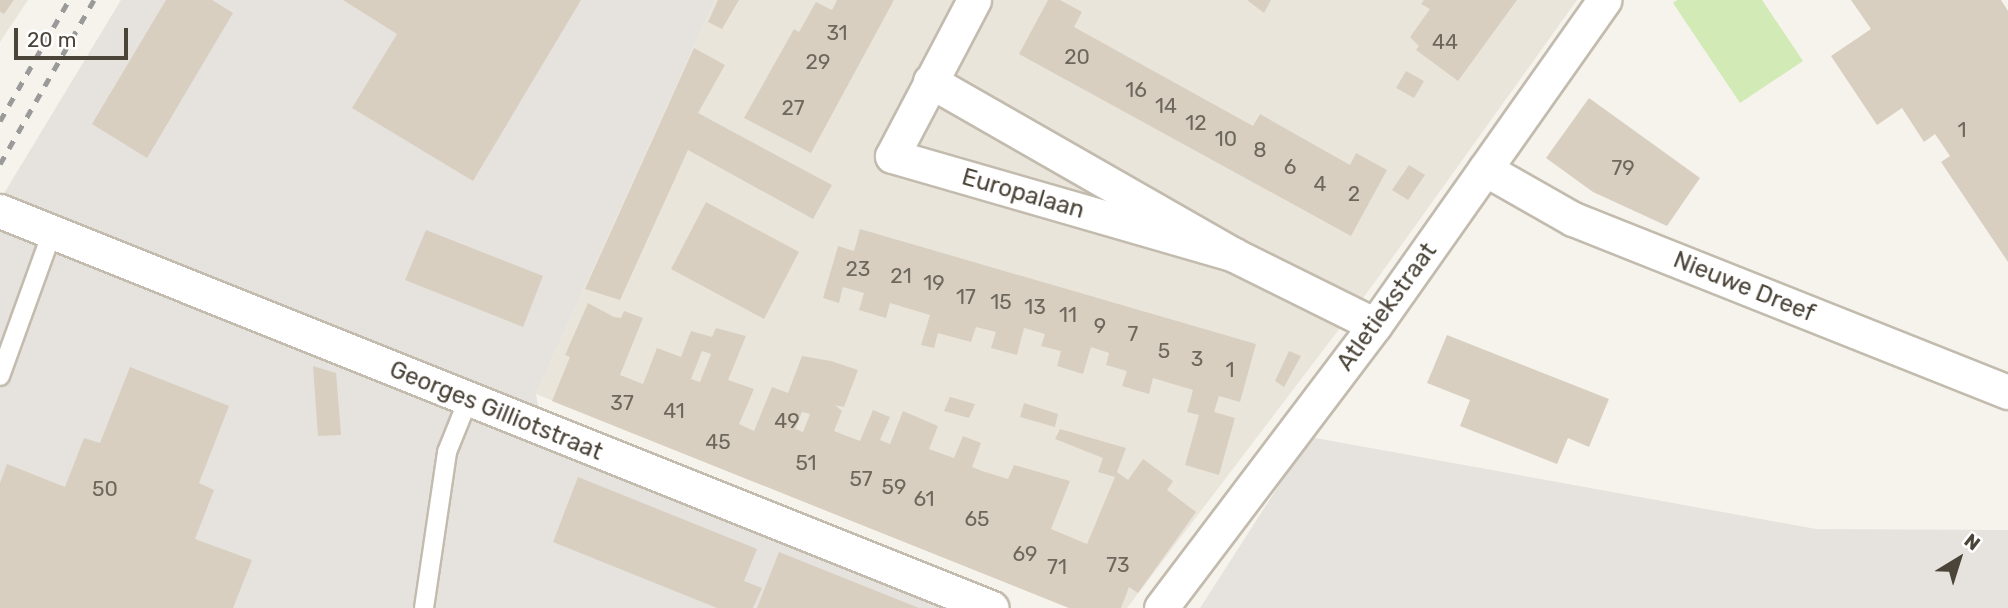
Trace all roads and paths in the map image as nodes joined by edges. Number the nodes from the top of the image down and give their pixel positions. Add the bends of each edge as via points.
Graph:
1 (974, 0) edge
2 (1604, 0) edge
3 (930, 81) junction
4 (1485, 169) junction
5 (0, 212) edge
6 (52, 232) junction
7 (1234, 255) junction
8 (1375, 325) junction
9 (0, 376) edge
10 (2008, 391) edge
11 (467, 400) junction
12 (975, 605) edge
13 (424, 608) edge
14 (1161, 608) edge

1 - 3 street, Europalaan
2 - 4 street, Atletiekstraat
3 - 7 street, Europalaan
3 - 7 street, Europalaan via 892,156
4 - 8 street, Atletiekstraat
4 - 10 street, Nieuwe Dreef via 1573,219
5 - 6 street, Georges Gilliotstraat
6 - 9 lane
6 - 11 street, Georges Gilliotstraat
7 - 8 street, Europalaan
8 - 14 street, Atletiekstraat
11 - 12 street, Georges Gilliotstraat
11 - 13 lane via 447,452

